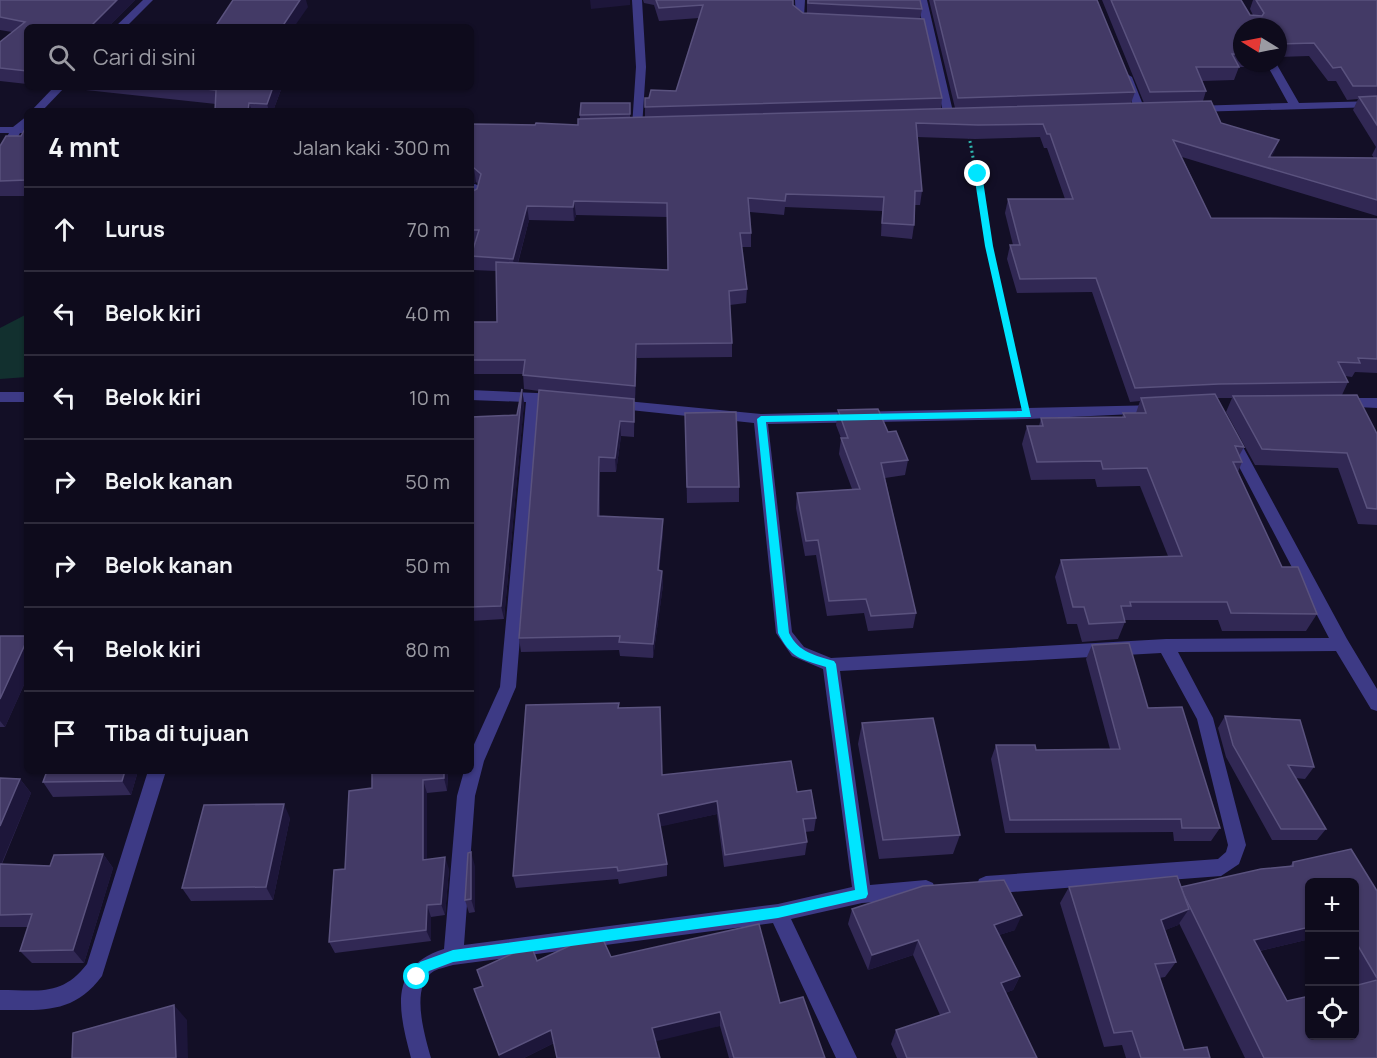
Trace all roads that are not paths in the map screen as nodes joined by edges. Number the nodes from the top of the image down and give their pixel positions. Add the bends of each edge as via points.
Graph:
1 (148, 0) edge
2 (637, 0) edge
3 (800, 0) edge
4 (922, 0) edge
5 (817, 22) edge
6 (123, 24) edge
7 (1123, 66) edge
8 (1276, 72) edge
9 (57, 90) edge
10 (1377, 104) edge
11 (1295, 106) junction
12 (39, 108) edge
13 (1188, 109) edge
14 (1128, 111) edge
15 (949, 116) edge
16 (637, 127) edge
17 (0, 130) edge
18 (22, 130) edge
19 (0, 159) edge
20 (475, 187) edge
21 (474, 191) edge
22 (474, 395) edge
23 (0, 397) edge
24 (24, 397) edge
25 (533, 397) junction
26 (579, 401) edge
27 (1377, 402) edge
28 (602, 403) edge
29 (1330, 403) edge
30 (1167, 407) edge
31 (761, 419) junction
32 (1224, 426) edge
33 (1341, 644) junction
34 (1166, 646) junction
35 (831, 664) junction
36 (1377, 704) edge
37 (474, 765) edge
38 (156, 774) edge
39 (470, 774) edge
40 (970, 886) edge
41 (946, 888) edge
42 (862, 894) junction
43 (778, 913) junction
44 (453, 956) junction
45 (0, 1000) edge
46 (421, 1058) edge
47 (846, 1058) edge

1 - 6 street
2 - 16 street via 641,67
3 - 5 street via 800,20
4 - 15 street via 922,27
7 - 14 street via 1146,110
8 - 11 street
9 - 12 street
10 - 11 street
11 - 13 street
17 - 18 street
18 - 19 street
20 - 21 street
22 - 25 street
23 - 24 street
25 - 26 street
25 - 37 street via 508,687
27 - 29 street
28 - 31 street
30 - 31 street
31 - 35 street via 784,633 801,656
32 - 33 street
33 - 34 street
33 - 36 street
34 - 35 street
34 - 40 street via 1205,718 1237,845 1232,860 1221,867
35 - 42 street
38 - 45 street via 88,981 79,990 58,998
39 - 44 street
41 - 42 street
42 - 43 street
43 - 44 street
43 - 47 street
44 - 46 street via 425,966 417,977 411,997 411,1019

